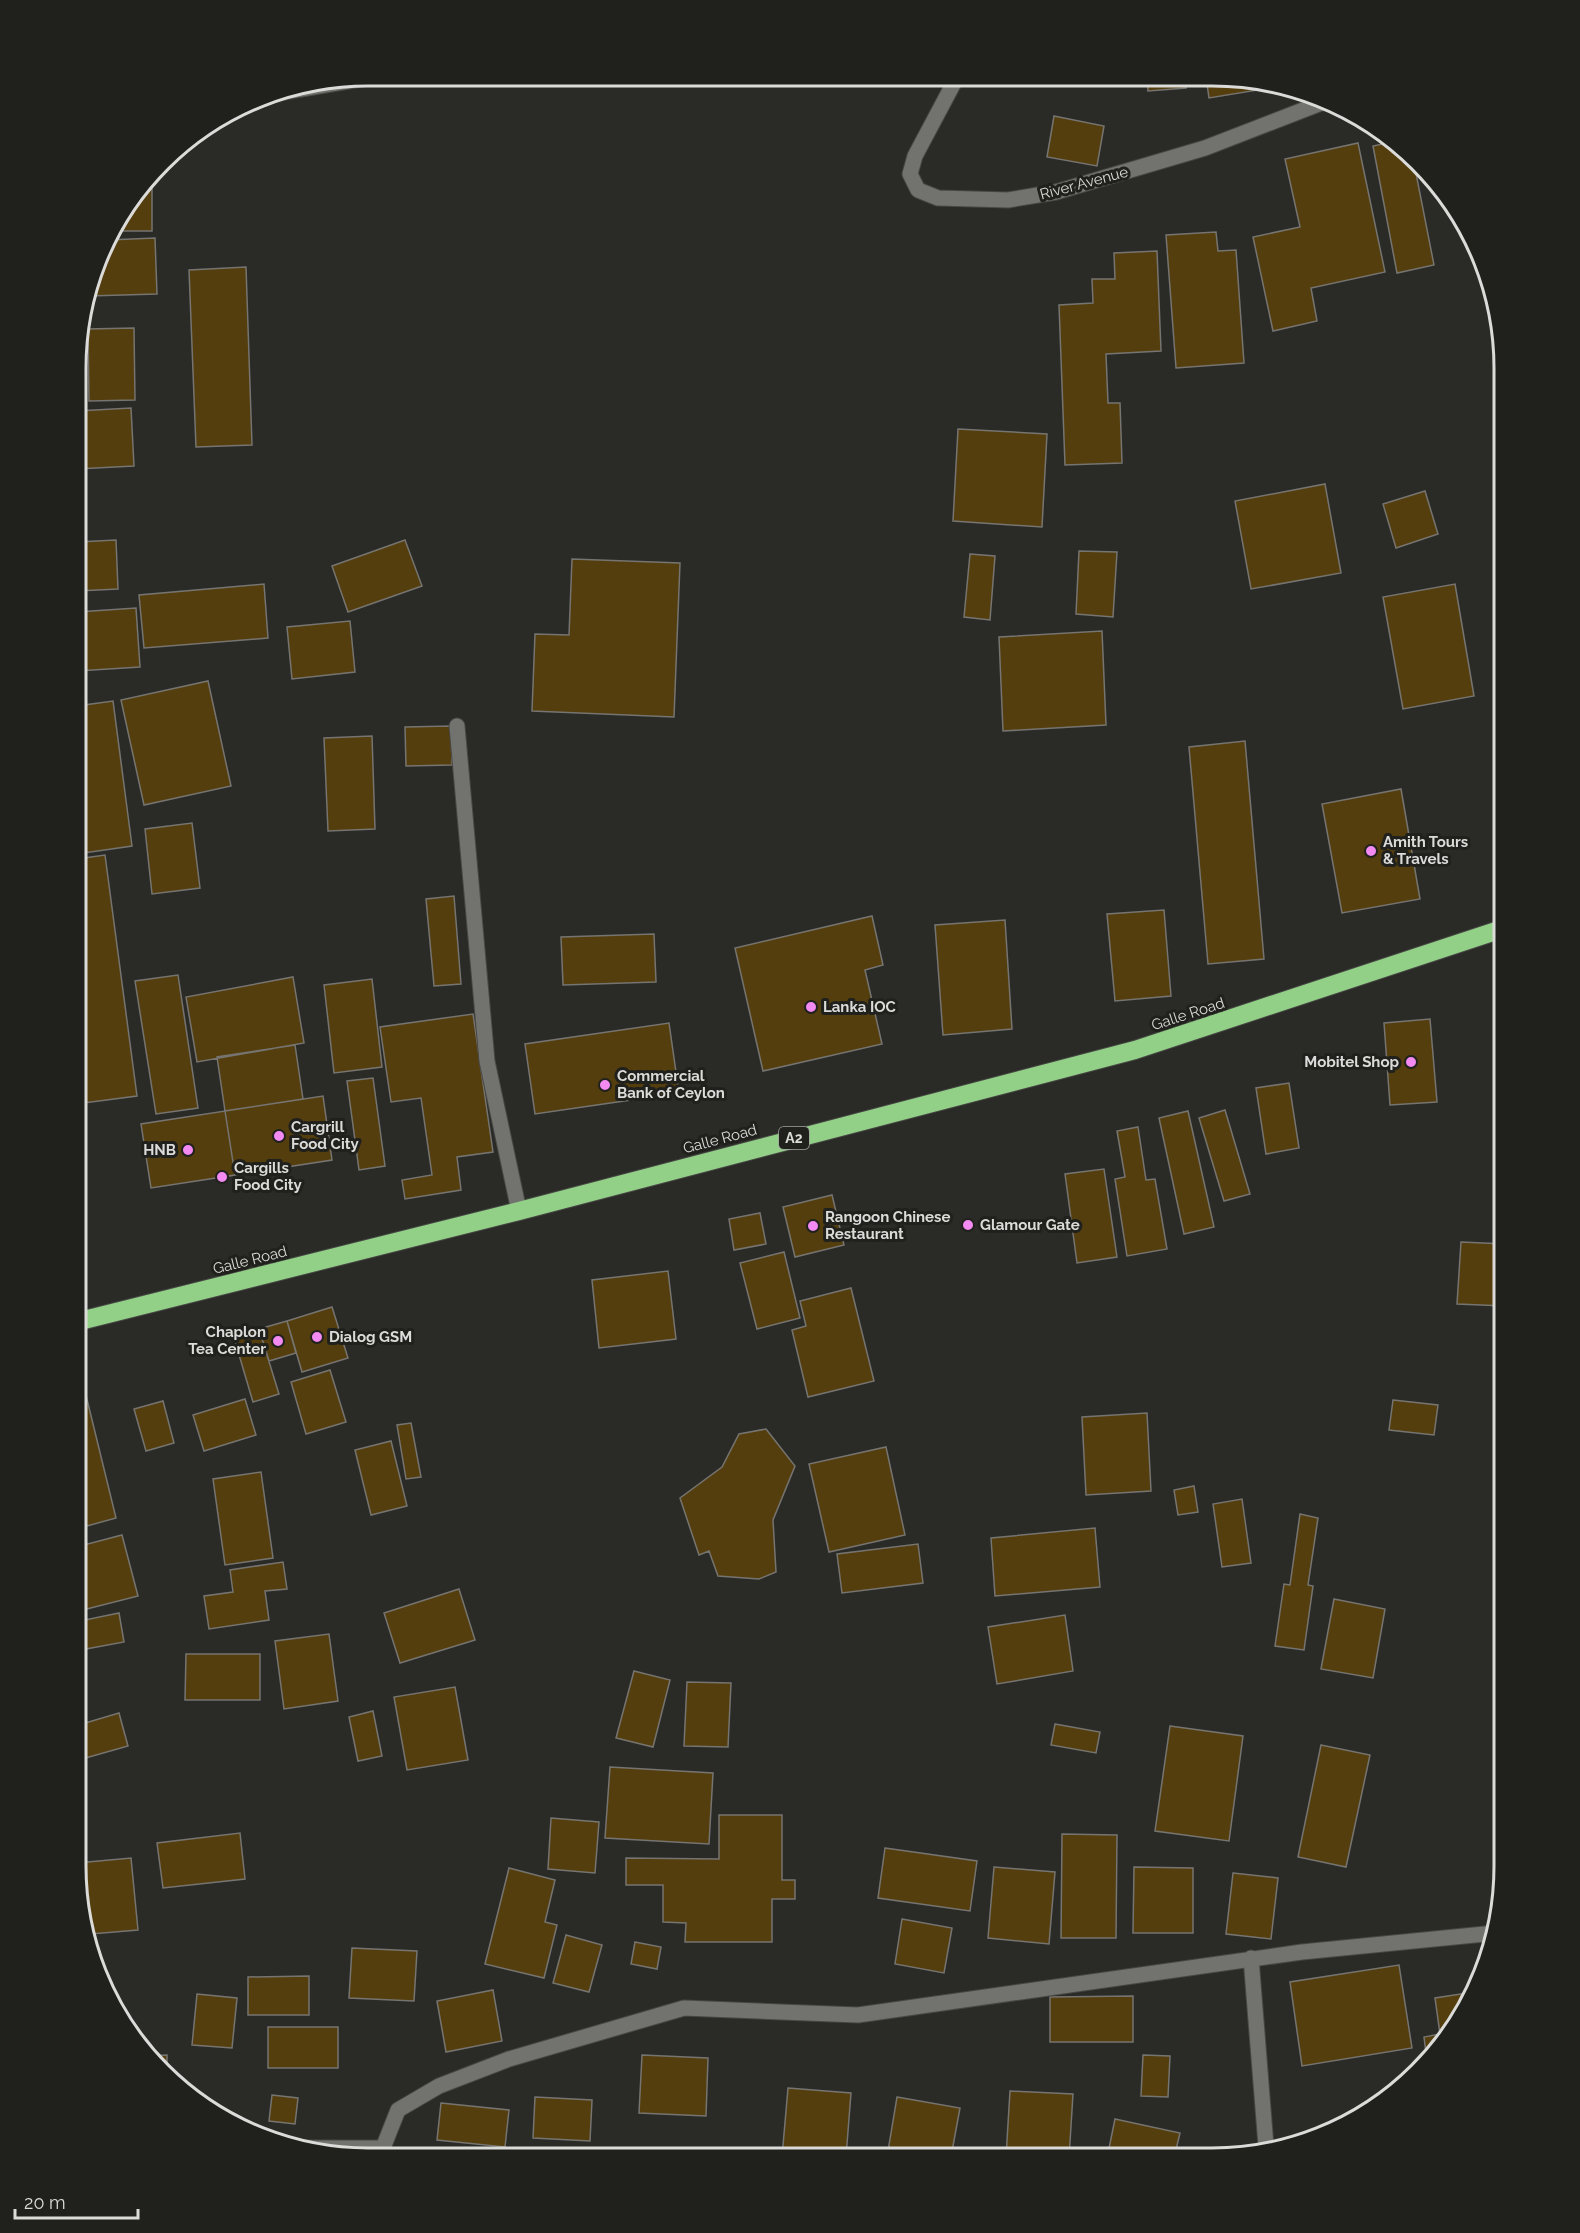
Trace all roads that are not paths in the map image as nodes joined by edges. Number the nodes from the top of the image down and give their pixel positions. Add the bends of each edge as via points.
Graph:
1 (952, 86) edge
2 (1316, 105) edge
3 (457, 726) dead end
4 (1494, 932) edge
5 (519, 1211) junction
6 (86, 1319) edge
7 (1486, 1934) edge
8 (1251, 1958) junction
9 (1266, 2142) edge
10 (384, 2148) edge

1 - 2 street, River Avenue via 915,156 910,174 918,190 938,198 1008,200 1056,192 1205,148
3 - 5 street via 488,1061
4 - 5 highway, Galle Road / A2 via 1135,1050
5 - 6 highway, Galle Road / A2
7 - 8 street
8 - 9 street
8 - 10 street via 858,2015 684,2008 509,2059 439,2086 398,2110

